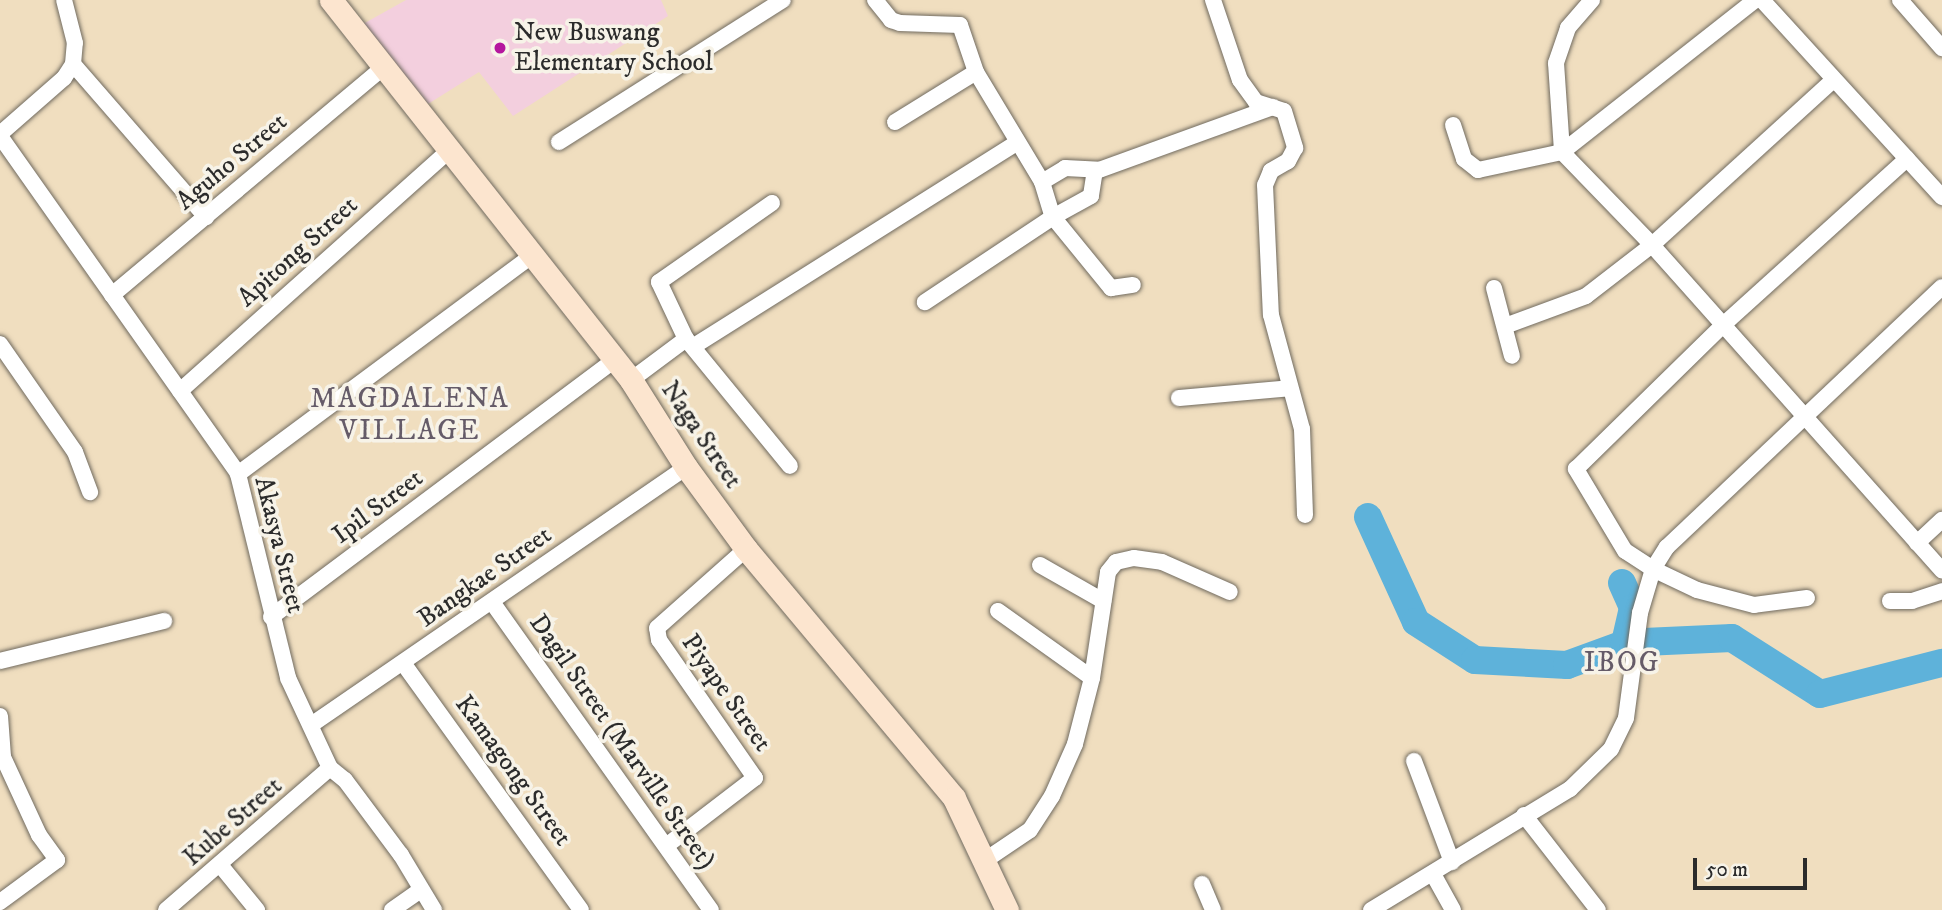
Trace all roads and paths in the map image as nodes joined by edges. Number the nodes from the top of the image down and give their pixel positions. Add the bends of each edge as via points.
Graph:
1 (64, 0) edge
2 (331, 0) edge
3 (783, 0) edge
4 (875, 0) edge
5 (1213, 0) edge
6 (1592, 0) edge
7 (1755, 0) edge
8 (1762, 0) edge
9 (1900, 0) edge
10 (1942, 48) edge
11 (73, 64) junction
12 (384, 66) junction
13 (976, 72) junction
14 (1832, 81) junction
15 (1273, 107) junction
16 (895, 122) dead end
17 (1453, 125) dead end
18 (0, 135) edge
19 (559, 142) dead end
20 (1016, 143) junction
21 (450, 150) junction
22 (1562, 152) junction
23 (1908, 159) junction
24 (1095, 170) junction
25 (1042, 182) junction
26 (1942, 197) edge
27 (772, 203) dead end
28 (206, 216) junction
29 (1053, 216) junction
30 (1652, 245) junction
31 (533, 256) junction
32 (1133, 285) dead end
33 (1942, 287) edge
34 (1494, 288) dead end
35 (112, 295) junction
36 (925, 302) dead end
37 (1723, 325) junction
38 (1504, 326) junction
39 (690, 342) junction
40 (0, 344) edge
41 (1513, 356) dead end
42 (615, 360) junction
43 (631, 380) junction
44 (1290, 388) junction
45 (180, 391) junction
46 (1179, 398) dead end
47 (1805, 416) junction
48 (790, 466) dead end
49 (686, 467) junction
50 (238, 474) junction
51 (90, 492) dead end
52 (1305, 515) dead end
53 (1942, 520) edge
54 (1917, 543) junction
55 (746, 549) junction
56 (1040, 565) dead end
57 (1653, 569) junction
58 (1942, 570) edge
59 (1942, 591) edge
60 (1230, 592) dead end
61 (1807, 598) dead end
62 (1103, 601) junction
63 (1890, 601) dead end
64 (492, 602) junction
65 (998, 611) dead end
66 (271, 617) junction
67 (164, 621) dead end
68 (0, 661) edge
69 (403, 663) junction
70 (1092, 678) junction
71 (0, 716) edge
72 (310, 725) junction
73 (1414, 761) dead end
74 (330, 768) junction
75 (1524, 815) junction
76 (666, 846) junction
77 (984, 861) junction
78 (1452, 862) junction
79 (221, 866) junction
80 (1433, 874) junction
81 (1202, 884) dead end
82 (419, 891) junction
83 (0, 902) edge
84 (575, 908) edge
85 (166, 910) edge
86 (257, 910) edge
87 (392, 910) edge
88 (434, 910) edge
89 (711, 910) edge
90 (1007, 910) edge
91 (1213, 910) edge
92 (1371, 910) edge
93 (1453, 910) edge
94 (1598, 910) edge

1 - 11 street via 75,43
2 - 12 street, Naga Street
3 - 19 street
4 - 13 street via 891,20 900,23 960,25
5 - 15 street via 1240,80 1256,102
6 - 22 street via 1568,28 1556,63
7 - 22 street
8 - 14 street
9 - 10 street
11 - 18 street via 64,78
11 - 28 street
12 - 21 street, Naga Street
12 - 28 street, Aguho Street
13 - 16 street
13 - 20 street
14 - 23 street
14 - 30 street
15 - 24 street
15 - 44 street via 1286,114 1295,148 1289,161 1271,171 1265,185 1271,315
17 - 22 street via 1464,159 1478,170
18 - 35 street, Akasya Street
20 - 25 street
20 - 39 street
21 - 31 street, Naga Street
21 - 45 street, Apitong Street
22 - 30 street
23 - 26 street
23 - 37 street
24 - 25 street via 1065,167
24 - 29 street via 1091,196
25 - 29 street
27 - 39 street via 659,282
28 - 35 street, Aguho Street
29 - 32 street via 1111,288
29 - 36 street
30 - 37 street
30 - 38 street via 1586,296
31 - 42 street, Naga Street
31 - 50 street
33 - 47 street
34 - 38 street
35 - 45 street, Akasya Street
37 - 47 street
37 - 57 street via 1576,469 1625,551
38 - 41 street
39 - 43 street
39 - 48 street
40 - 51 street via 75,452
42 - 43 street, Naga Street
42 - 66 street, Ipil Street
43 - 49 street, Naga Street
44 - 46 street
44 - 52 street via 1302,429
45 - 50 street, Akasya Street
47 - 54 street
47 - 57 street via 1667,547
49 - 55 street, Naga Street
49 - 64 street, Bangkae Street
50 - 66 street, Akasya Street
53 - 54 street
54 - 58 street
55 - 76 street, Piyape Street via 657,628 660,640 755,778
55 - 77 street, Naga Street via 954,799
56 - 62 street
57 - 61 street via 1728,601 1754,606
57 - 75 street via 1640,613 1626,718 1611,749 1570,789
59 - 63 street via 1912,601
60 - 62 street via 1162,562 1134,558 1116,562 1108,572
62 - 70 street
64 - 69 street, Bangkae Street
64 - 76 street, Dagil Street (Marville Street)
65 - 70 street
66 - 72 street, Akasya Street via 288,678
67 - 68 street
69 - 72 street, Bangkae Street
69 - 84 street, Kamagong Street
70 - 77 street via 1075,744 1052,796 1030,830
71 - 83 street via 3,757 39,835 57,860
72 - 74 street, Akasya Street
73 - 78 street
74 - 79 street, Kube Street
74 - 82 street, Akasya Street via 345,780 401,855
75 - 78 street
75 - 94 street
76 - 89 street, Dagil Street (Marville Street)
77 - 90 street, Naga Street
78 - 80 street
79 - 85 street, Kube Street
79 - 86 street
80 - 92 street
80 - 93 street
81 - 91 street
82 - 87 street
82 - 88 street, Akasya Street

